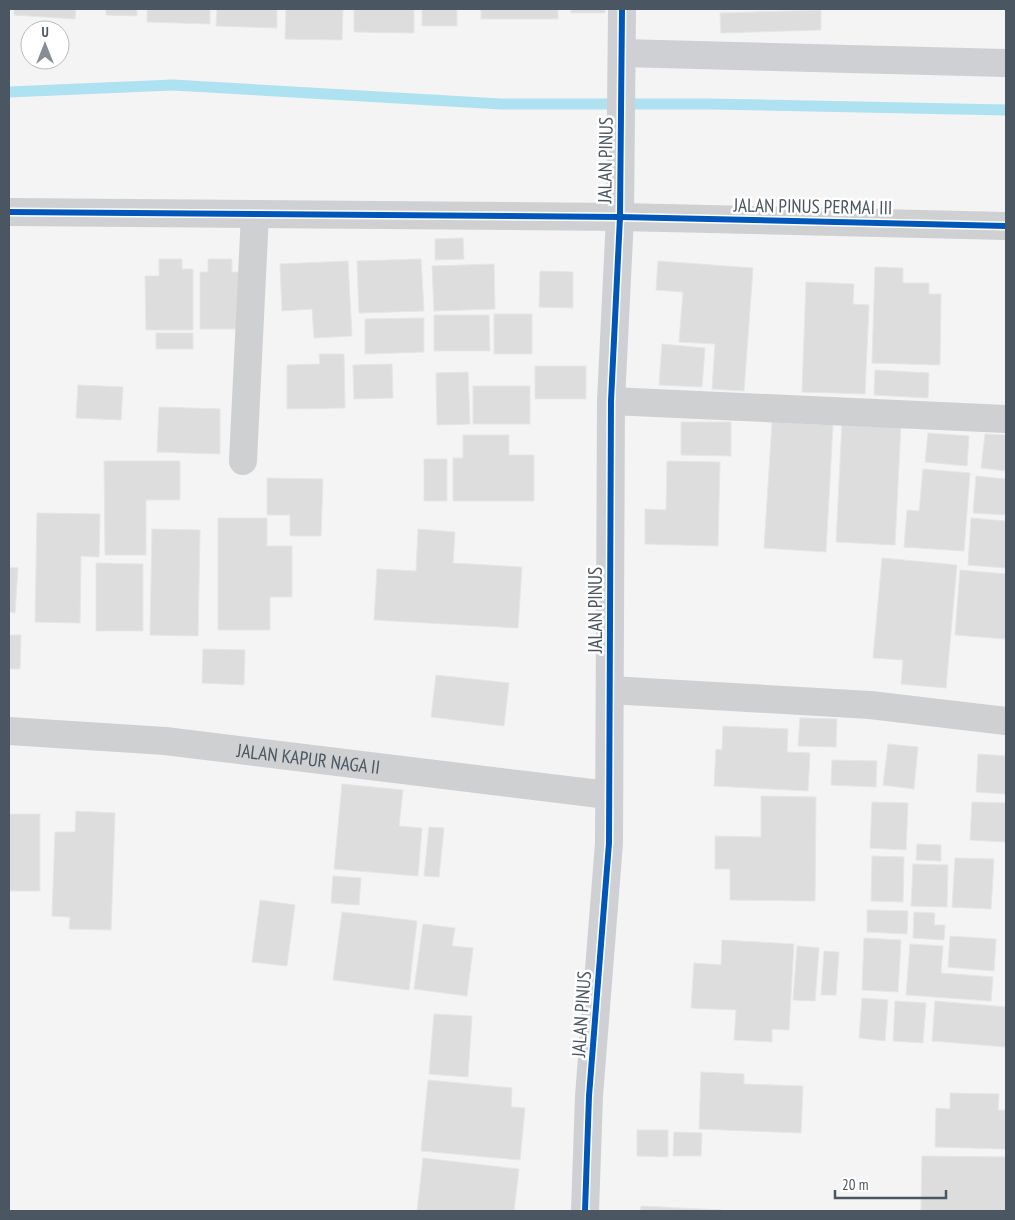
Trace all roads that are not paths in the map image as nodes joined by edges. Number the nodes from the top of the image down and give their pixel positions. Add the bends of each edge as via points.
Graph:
1 (622, 9) edge
2 (1006, 63) edge
3 (622, 65) junction
4 (9, 212) edge
5 (255, 214) junction
6 (620, 217) junction
7 (1006, 226) edge
8 (611, 401) junction
9 (1006, 419) edge
10 (243, 461) dead end
11 (610, 690) junction
12 (1006, 721) edge
13 (9, 731) edge
14 (608, 795) junction
15 (585, 1211) edge

1 - 3 street, JALAN PINUS
2 - 3 street
3 - 6 street, JALAN PINUS
4 - 5 street, JALAN PINUS PERMAI III
5 - 6 street, JALAN PINUS PERMAI III
5 - 10 street
6 - 7 street, JALAN PINUS PERMAI III
6 - 8 street, JALAN PINUS
8 - 9 street
8 - 11 street, JALAN PINUS
11 - 12 street via 870,705
11 - 14 street, JALAN PINUS
13 - 14 street, JALAN KAPUR NAGA II via 165,741
14 - 15 street, JALAN PINUS via 609,843 589,1096

